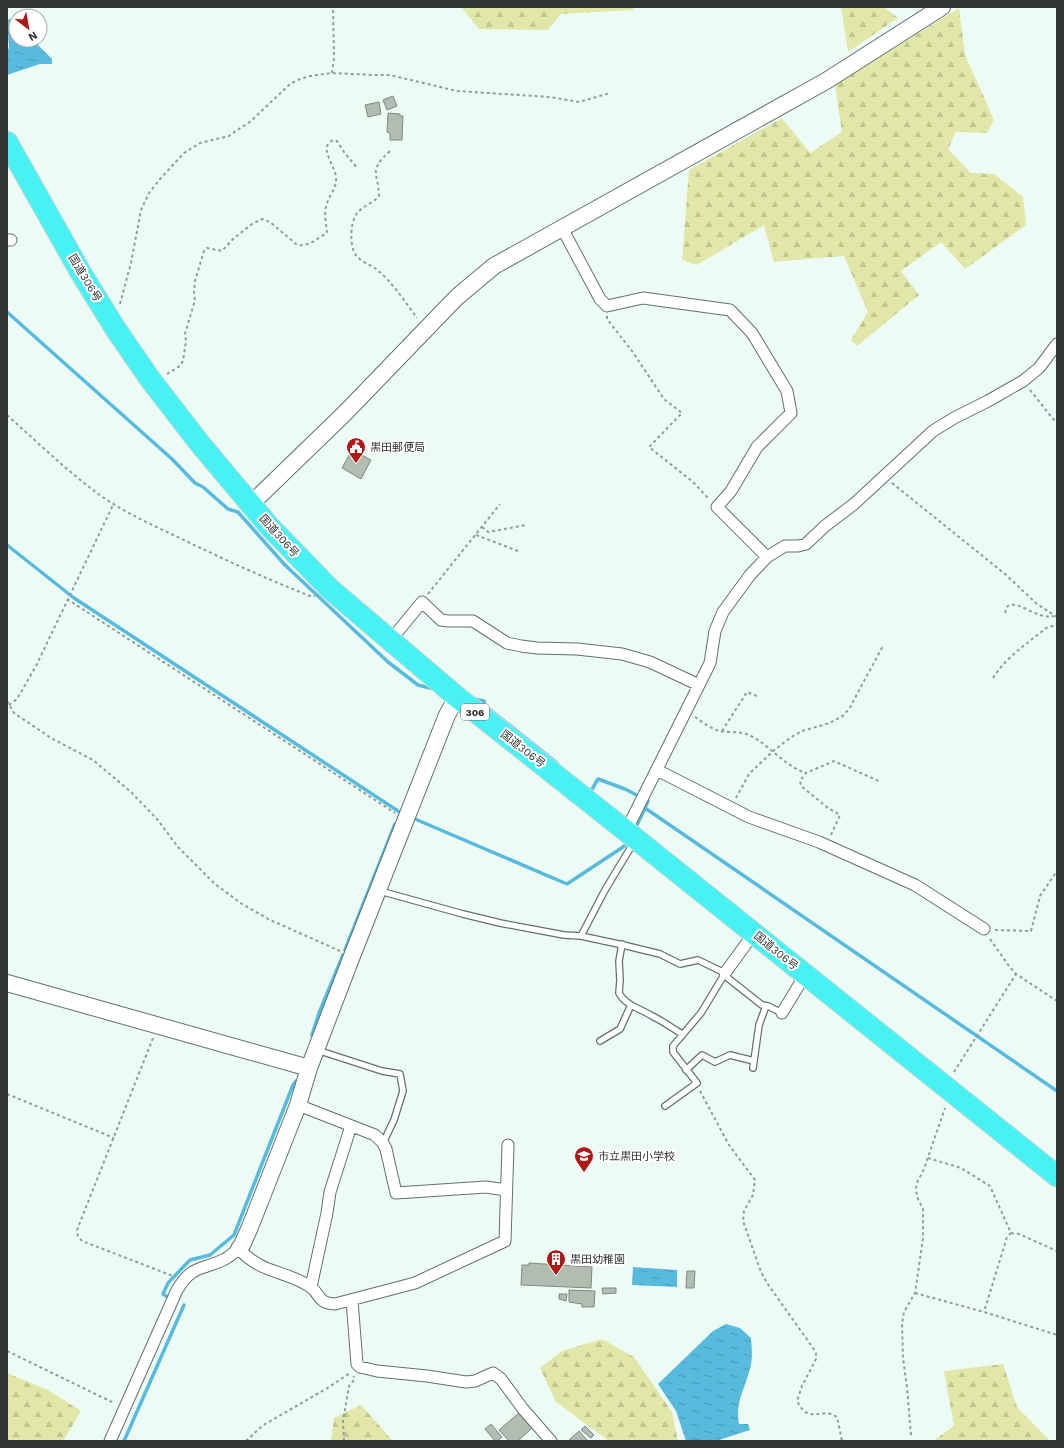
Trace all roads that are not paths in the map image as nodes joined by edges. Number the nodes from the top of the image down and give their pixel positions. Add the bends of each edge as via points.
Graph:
1 (942, 7) edge
2 (9, 151) edge
3 (562, 228) junction
4 (1057, 344) edge
5 (251, 504) junction
6 (767, 557) junction
7 (390, 641) junction
8 (699, 685) junction
9 (457, 697) junction
10 (657, 770) junction
11 (631, 835) junction
12 (378, 890) junction
13 (984, 929) road end
14 (754, 933) junction
15 (581, 936) junction
16 (622, 944) junction
17 (724, 974) junction
18 (805, 975) junction
19 (7, 983) edge
20 (631, 1005) junction
21 (766, 1006) junction
22 (782, 1013) joint
23 (682, 1034) junction
24 (600, 1041) dead end
25 (316, 1050) junction
26 (754, 1061) junction
27 (309, 1068) junction
28 (753, 1068) dead end
29 (686, 1070) junction
30 (298, 1105) junction
31 (665, 1106) dead end
32 (351, 1126) junction
33 (384, 1143) junction
34 (508, 1145) dead end
35 (1057, 1176) edge
36 (506, 1190) junction
37 (239, 1249) junction
38 (311, 1287) junction
39 (352, 1300) junction
40 (110, 1441) edge
41 (551, 1441) edge

1 - 3 street via 826,81
2 - 5 highway, 国道306号 / 306 via 110,319 153,383 201,446
3 - 5 street via 494,266 457,297 345,413
3 - 6 street via 600,299 607,306 643,298 730,310 752,333 788,390 791,414 757,447 731,491 717,507
4 - 6 street via 1038,368 1023,381 934,431 806,544 785,546
5 - 7 highway, 国道306号 / 306 via 319,578
6 - 8 street via 750,575 723,612 715,631 710,663
7 - 8 street via 422,602 442,620 473,621 507,642 537,648 622,654 650,662
7 - 9 highway, 国道306号 / 306
8 - 10 street
9 - 11 highway, 国道306号 / 306
9 - 12 street
10 - 11 street
10 - 13 street via 749,817 826,846 915,885
11 - 14 highway, 国道306号 / 306
11 - 15 lane
12 - 15 lane via 500,923
12 - 25 street
14 - 17 street
14 - 18 highway, 国道306号 / 306
15 - 16 lane
16 - 17 lane via 660,954 680,964 698,960
16 - 20 lane via 619,993
17 - 21 lane
17 - 23 lane via 701,1013
18 - 22 street
18 - 35 highway, 国道306号 / 306
19 - 27 street
20 - 23 lane
20 - 24 lane via 620,1029
21 - 22 lane
21 - 26 lane via 759,1025
23 - 29 lane via 672,1049
25 - 27 street
25 - 33 lane via 382,1071 400,1074 403,1091
26 - 28 lane
26 - 29 lane via 730,1055 715,1062 702,1055
27 - 30 street
29 - 31 lane via 697,1083
30 - 32 street
30 - 37 street
32 - 33 street via 375,1135
32 - 38 street via 330,1192
33 - 36 street via 396,1193 486,1187
34 - 36 street
36 - 39 street via 505,1241 415,1283
37 - 38 street via 261,1267 302,1281
37 - 40 street via 225,1259 198,1268 184,1280
38 - 39 street via 321,1300 328,1304
39 - 41 street via 357,1364 360,1367 466,1382 493,1373 501,1379

